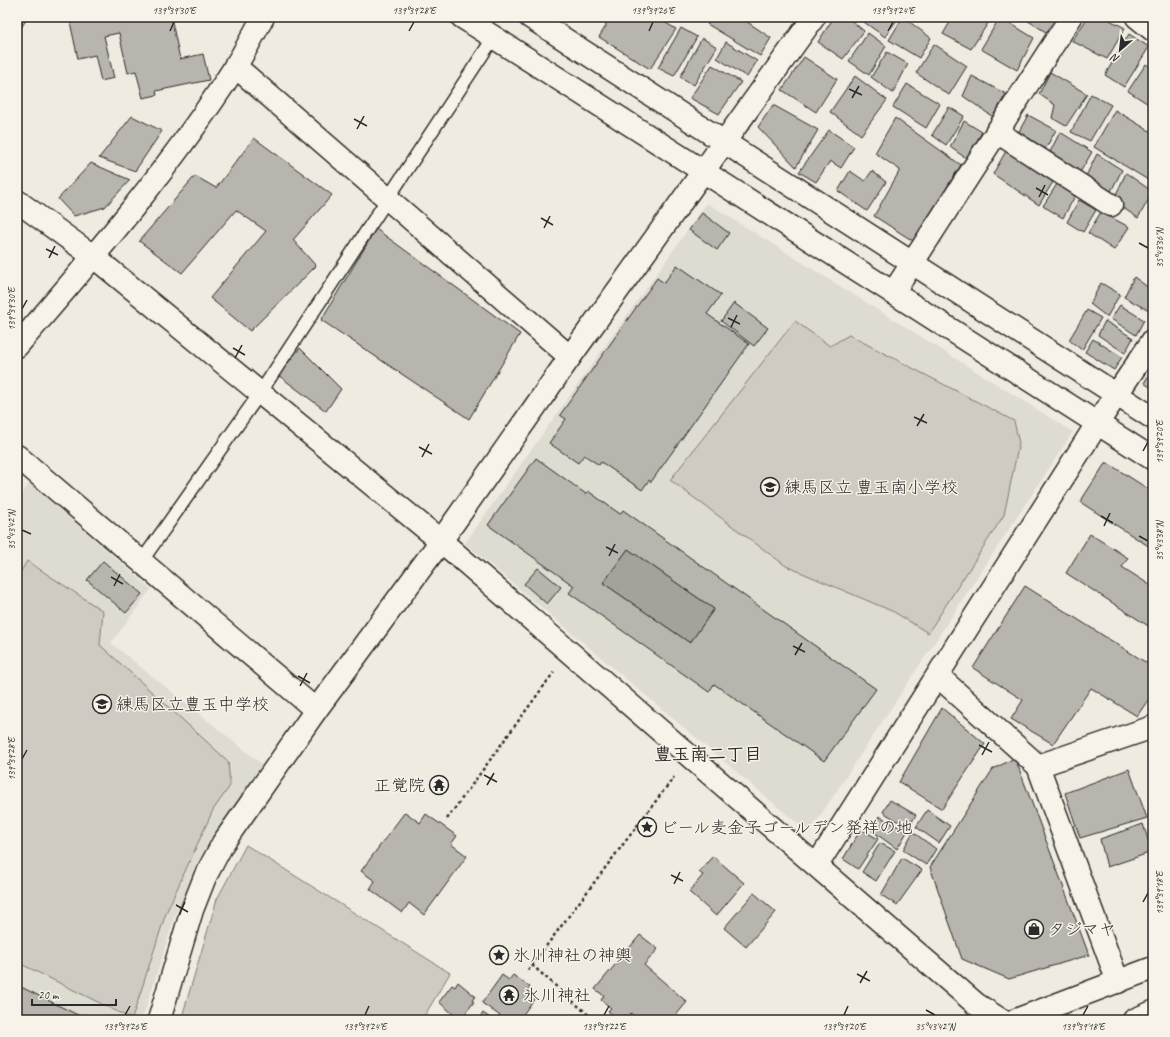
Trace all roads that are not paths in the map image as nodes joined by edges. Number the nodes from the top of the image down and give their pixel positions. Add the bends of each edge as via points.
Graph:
1 (263, 17) edge
2 (462, 17) edge
3 (530, 17) edge
4 (814, 17) edge
5 (1071, 17) edge
6 (1137, 17) edge
7 (1153, 30) edge
8 (494, 37) junction
9 (236, 66) junction
10 (997, 132) junction
11 (725, 142) junction
12 (703, 172) junction
13 (387, 199) junction
14 (17, 201) edge
15 (1111, 205) dead end
16 (94, 258) junction
17 (913, 263) junction
18 (893, 293) junction
19 (1153, 340) edge
20 (17, 346) edge
21 (570, 357) junction
22 (260, 392) junction
23 (1117, 394) junction
24 (1153, 418) edge
25 (1097, 424) junction
26 (17, 456) edge
27 (1153, 459) edge
28 (441, 541) junction
29 (141, 562) junction
30 (938, 676) junction
31 (316, 710) junction
32 (1153, 727) edge
33 (1038, 766) junction
34 (817, 866) junction
35 (1153, 968) edge
36 (1118, 982) junction
37 (1153, 1012) edge
38 (159, 1020) edge
39 (1001, 1020) edge
40 (1016, 1020) edge
41 (1134, 1020) edge

1 - 9 street
2 - 8 street
3 - 11 street
4 - 11 street
5 - 10 street
6 - 7 street
8 - 12 street
8 - 13 lane
9 - 13 street
9 - 16 street via 164,169
10 - 15 street
10 - 17 street
11 - 12 street
11 - 17 street
12 - 18 street
12 - 21 street
13 - 21 street
13 - 22 lane
14 - 16 street
16 - 20 street
16 - 22 street
17 - 18 street
17 - 23 street
18 - 25 street
19 - 23 street
21 - 28 street
22 - 28 street
22 - 29 lane
23 - 24 street
23 - 25 street
25 - 27 street
25 - 30 street
26 - 29 street
28 - 31 street
28 - 34 street
29 - 31 street
30 - 33 street
30 - 34 street
31 - 38 street via 224,843 205,877 192,910
32 - 33 street
33 - 36 street
34 - 39 street via 976,1004
35 - 36 street
36 - 40 street
37 - 41 street

